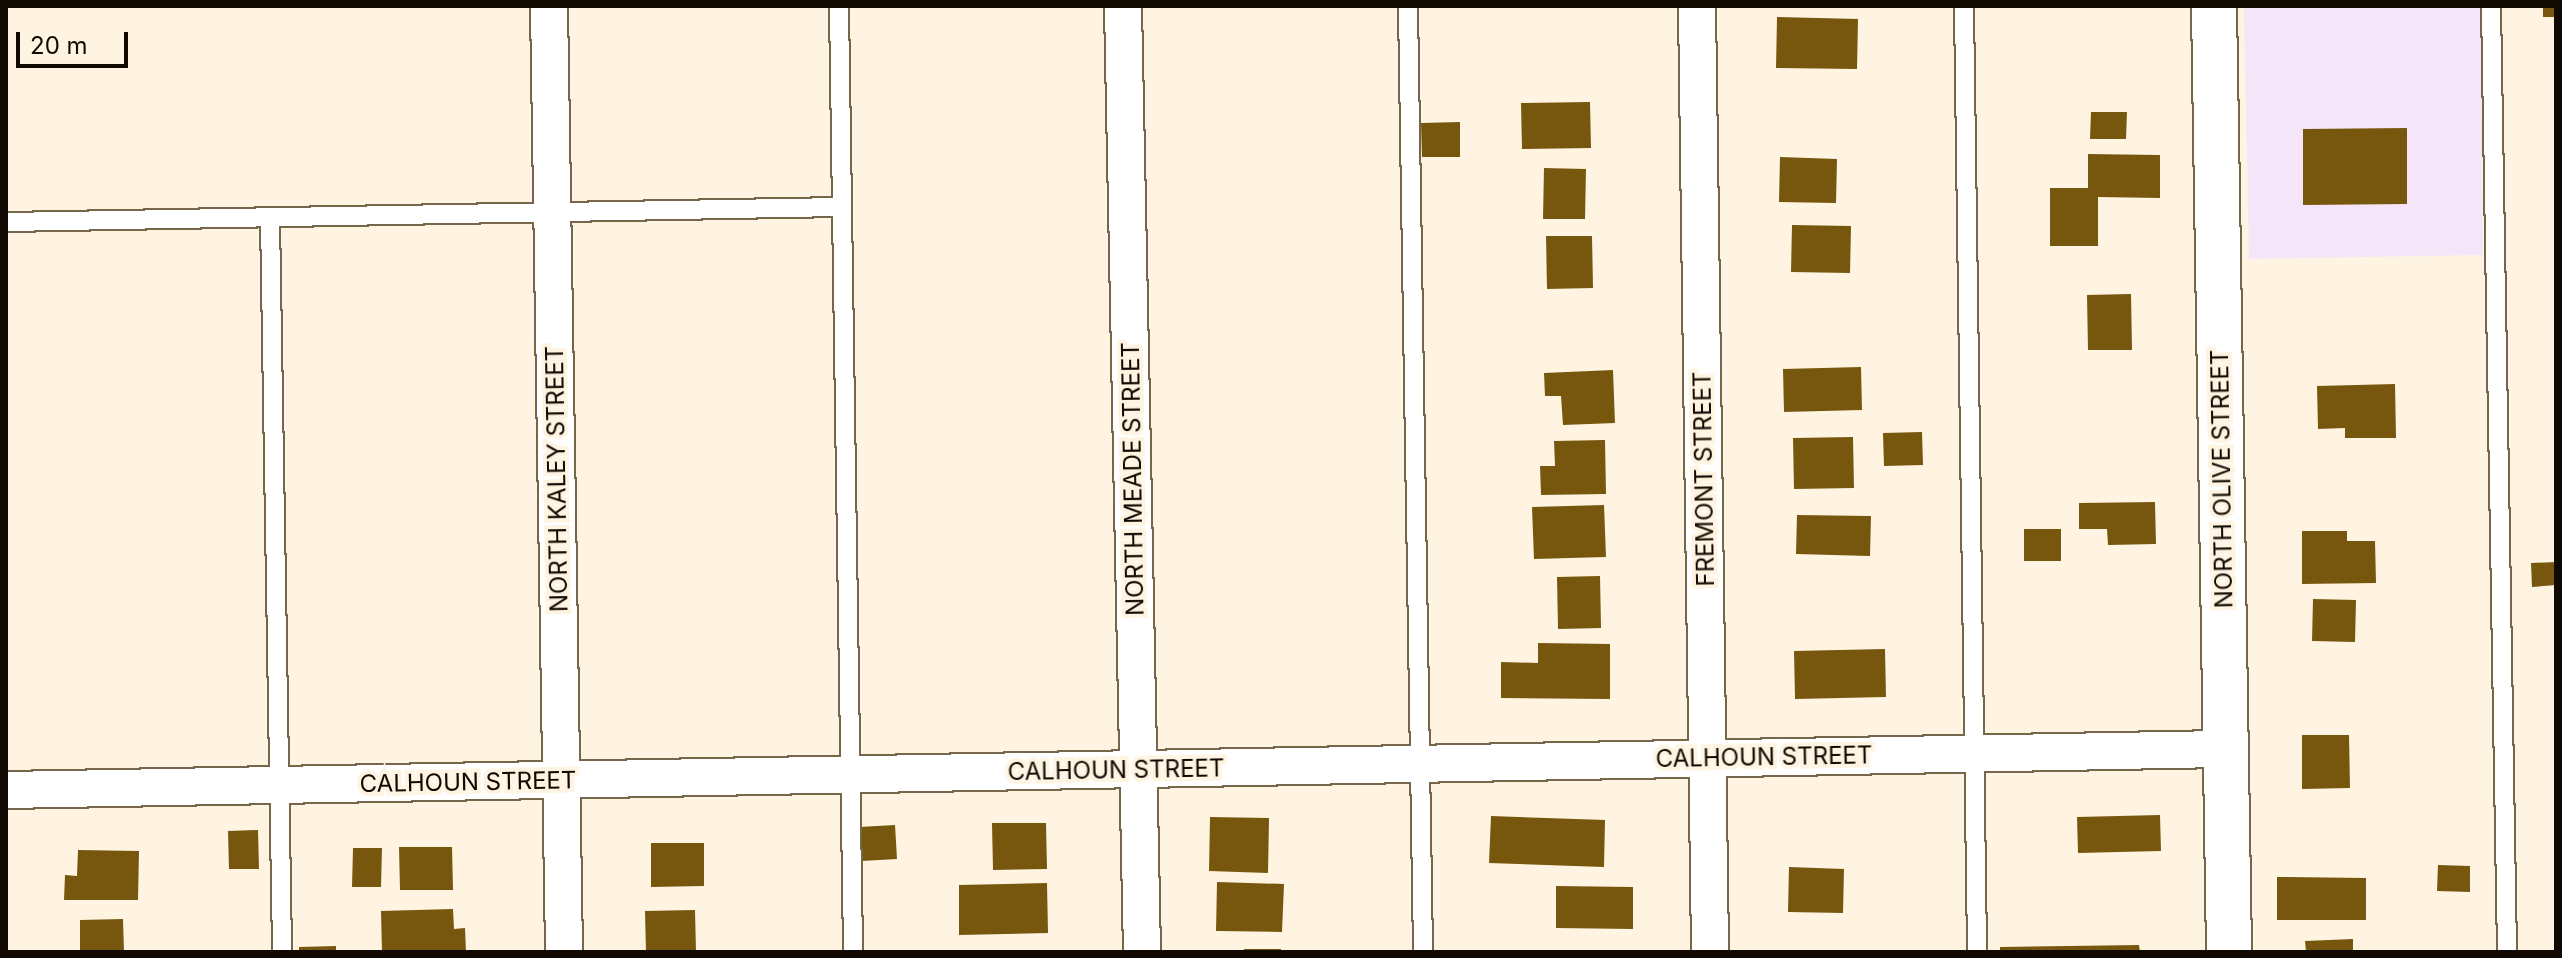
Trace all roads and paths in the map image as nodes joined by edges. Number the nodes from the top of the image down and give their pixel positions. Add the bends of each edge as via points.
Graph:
1 (549, 6) edge
2 (839, 6) edge
3 (1123, 6) edge
4 (1408, 6) edge
5 (1697, 6) edge
6 (1964, 6) edge
7 (2214, 6) edge
8 (2491, 6) edge
9 (842, 207) junction
10 (552, 212) junction
11 (270, 218) junction
12 (6, 222) edge
13 (2226, 749) junction
14 (1975, 751) junction
15 (1706, 759) junction
16 (1420, 765) junction
17 (1140, 770) junction
18 (851, 775) junction
19 (562, 780) junction
20 (280, 785) junction
21 (6, 790) edge
22 (282, 952) edge
23 (564, 952) edge
24 (853, 952) edge
25 (1142, 952) edge
26 (1423, 952) edge
27 (1710, 952) edge
28 (1977, 952) edge
29 (2229, 952) edge
30 (2507, 952) edge

1 - 10 street, NORTH KALEY STREET
2 - 9 lane
3 - 17 street, NORTH MEADE STREET
4 - 16 lane
5 - 15 street, FREMONT STREET
6 - 14 lane
7 - 13 street, NORTH OLIVE STREET
8 - 30 lane
9 - 10 lane
9 - 18 lane
10 - 11 lane
10 - 19 street, NORTH KALEY STREET
11 - 12 lane
11 - 20 lane
13 - 14 street, CALHOUN STREET
13 - 29 street, NORTH OLIVE STREET
14 - 15 street, CALHOUN STREET
14 - 28 lane
15 - 16 street, CALHOUN STREET
15 - 27 street, FREMONT STREET
16 - 17 street, CALHOUN STREET
16 - 26 lane
17 - 18 street, CALHOUN STREET
17 - 25 street, NORTH MEADE STREET
18 - 19 street, CALHOUN STREET
18 - 24 lane
19 - 20 street, CALHOUN STREET
19 - 23 street, NORTH KALEY STREET
20 - 21 street, CALHOUN STREET
20 - 22 lane

